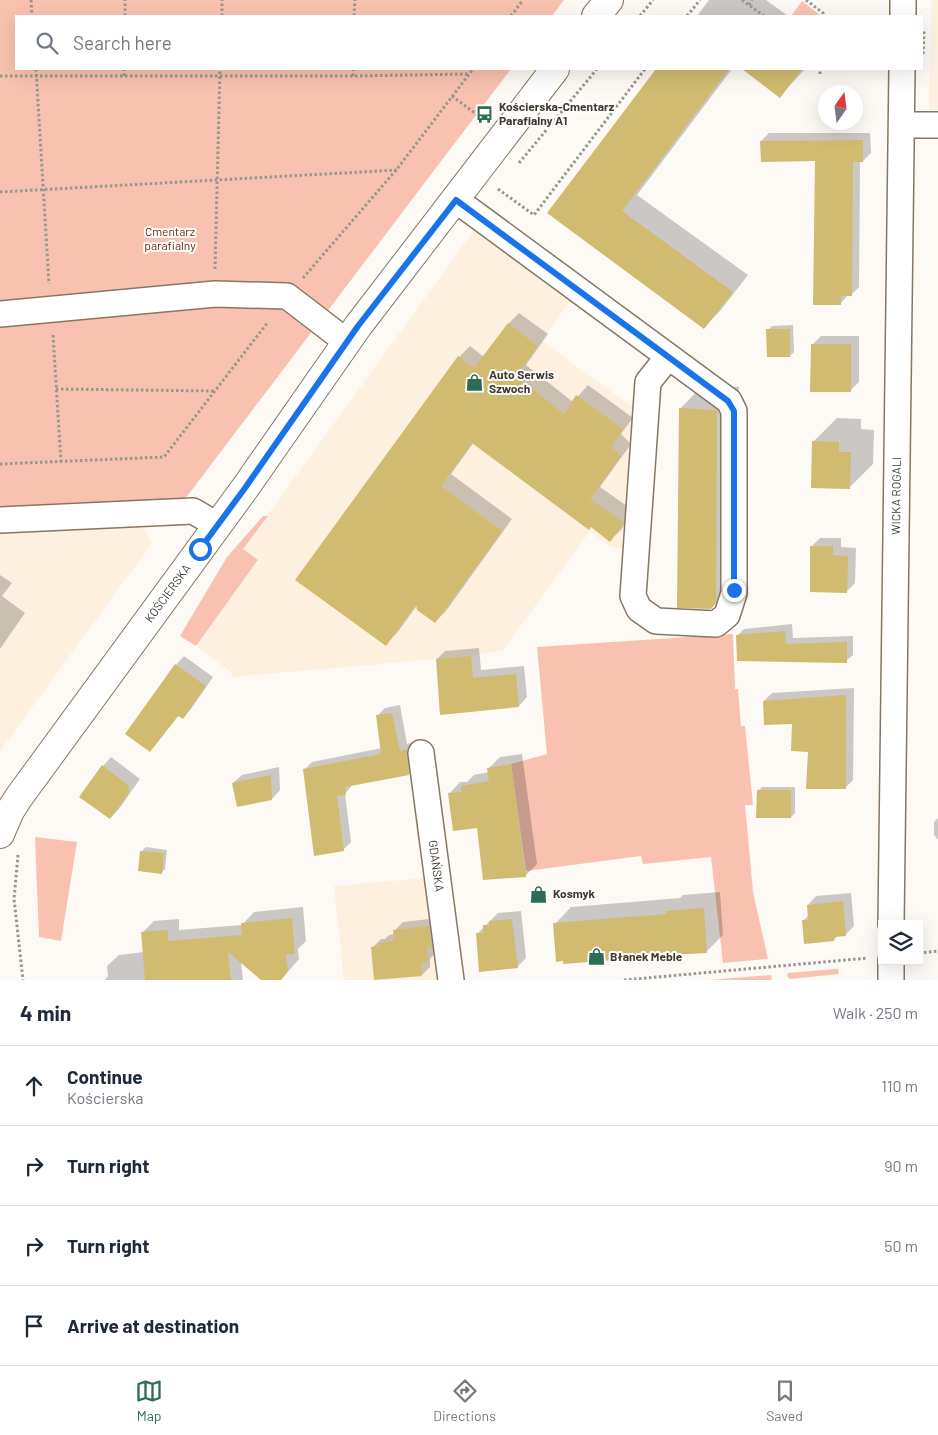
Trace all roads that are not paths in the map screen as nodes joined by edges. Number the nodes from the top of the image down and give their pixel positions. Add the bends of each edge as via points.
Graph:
1 (609, 0) edge
2 (903, 0) edge
3 (597, 15) edge
4 (903, 15) edge
5 (554, 70) edge
6 (902, 70) edge
7 (902, 124) junction
8 (938, 125) edge
9 (466, 208) junction
10 (0, 314) edge
11 (347, 342) junction
12 (668, 357) junction
13 (0, 520) edge
14 (217, 525) junction
15 (422, 752) dead end
16 (10, 840) edge
17 (891, 920) edge
18 (883, 965) edge
19 (451, 980) edge
20 (891, 980) edge

1 - 3 main road
2 - 4 street
5 - 9 main road, KOŚCIERSKA
6 - 7 street, WICKA ROGALI
7 - 8 street
7 - 17 street, WICKA ROGALI
9 - 11 main road, KOŚCIERSKA
9 - 12 street
10 - 11 street via 215,294 288,296
11 - 14 main road, KOŚCIERSKA
12 - 12 street via 728,401 734,411 734,593 727,616 716,624 656,621 639,609 633,596 648,382
13 - 14 street via 193,511
14 - 16 main road, KOŚCIERSKA via 19,797 10,811
15 - 19 street, GDAŃSKA
18 - 20 street

